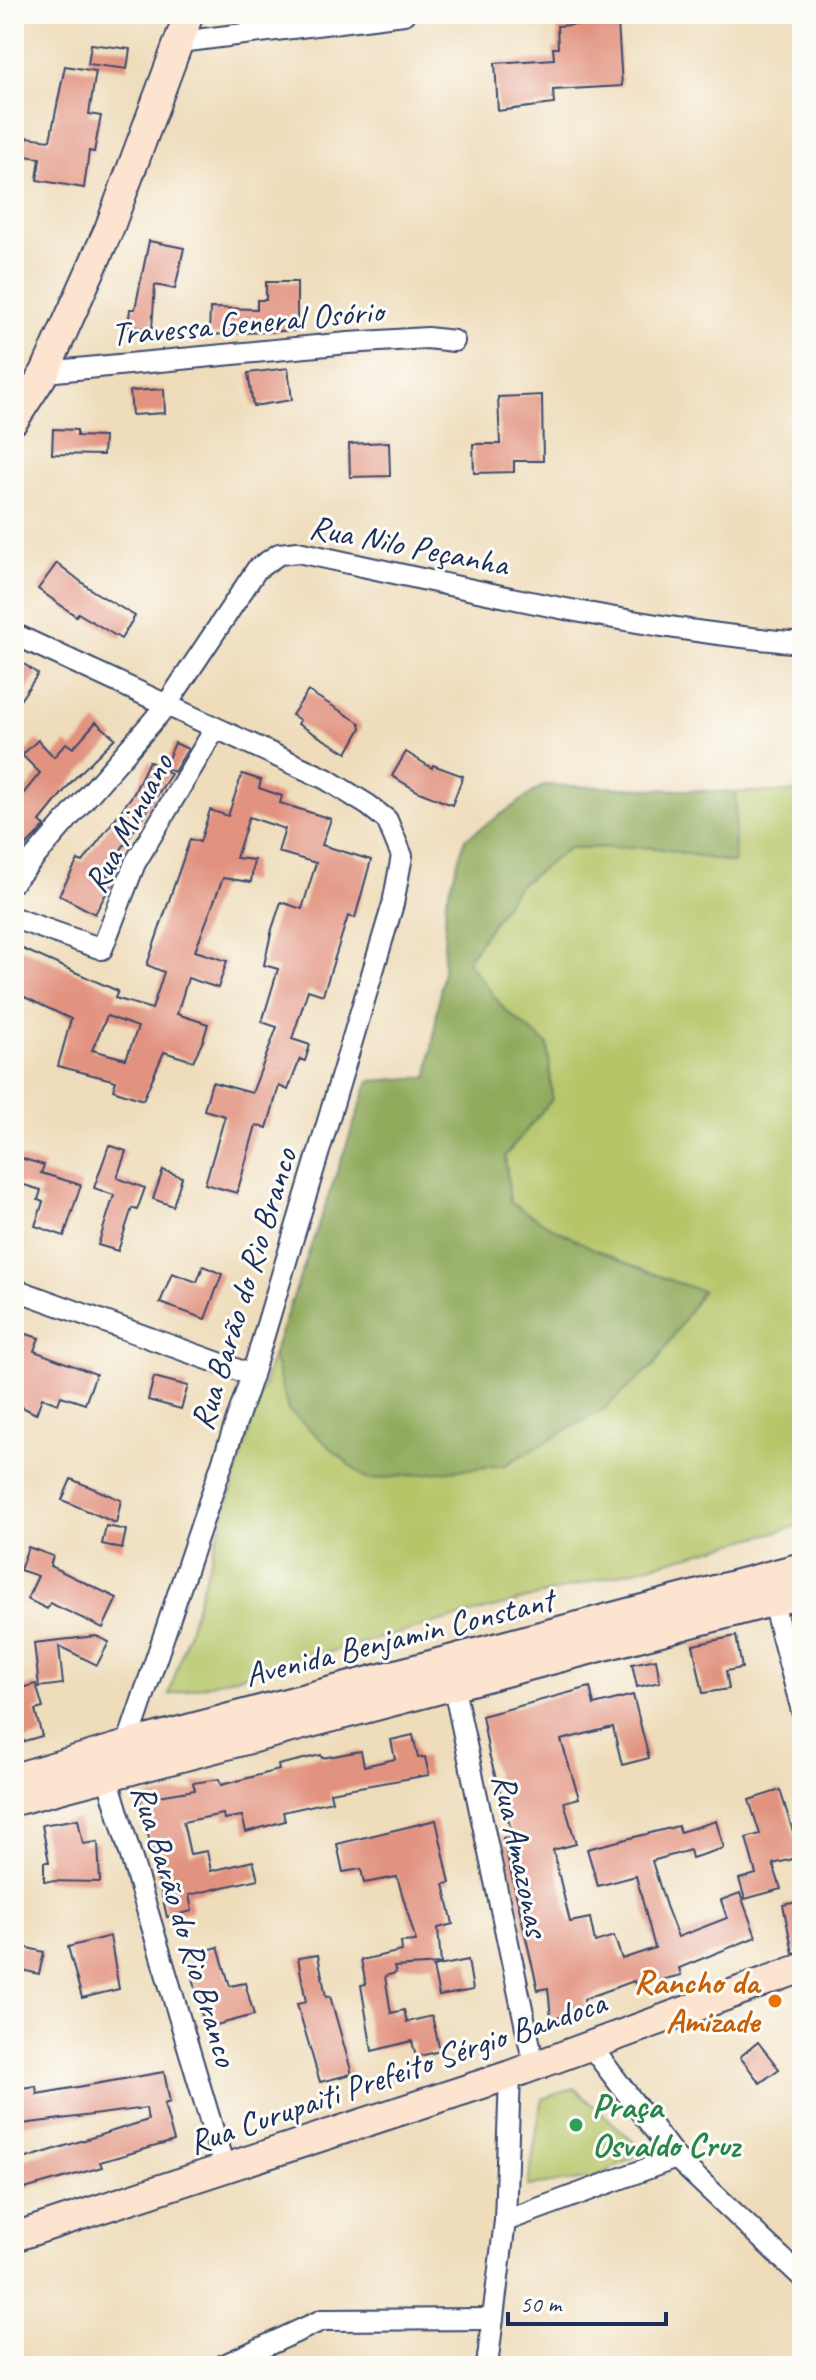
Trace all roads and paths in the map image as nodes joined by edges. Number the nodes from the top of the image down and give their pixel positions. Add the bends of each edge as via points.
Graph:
1 (189, 14) edge
2 (404, 14) edge
3 (180, 42) junction
4 (454, 341) dead end
5 (45, 372) junction
6 (14, 420) edge
7 (14, 634) edge
8 (802, 643) edge
9 (165, 707) junction
10 (215, 729) junction
11 (14, 881) edge
12 (14, 918) edge
13 (14, 1289) edge
14 (252, 1375) junction
15 (802, 1567) edge
16 (770, 1589) junction
17 (802, 1594) edge
18 (451, 1673) junction
19 (802, 1711) edge
20 (127, 1745) junction
21 (107, 1776) junction
22 (14, 1778) edge
23 (14, 1801) edge
24 (802, 1968) edge
25 (589, 2044) junction
26 (522, 2070) junction
27 (676, 2158) junction
28 (225, 2170) junction
29 (505, 2221) junction
30 (14, 2237) edge
31 (798, 2268) edge
32 (493, 2319) junction
33 (222, 2366) edge
34 (487, 2366) edge

1 - 3 main road
2 - 3 street
3 - 5 main road via 109,229
4 - 5 street, Travessa General Osório via 348,343
5 - 6 main road
7 - 9 street, Rua Barão do Rio Branco
8 - 9 street, Rua Nilo Peçanha via 697,632 535,604 298,552 279,554 257,569
9 - 10 street, Rua Barão do Rio Branco
9 - 11 street, Rua Nilo Peçanha
10 - 12 street, Rua Minuano via 135,863 102,949
10 - 14 street, Rua Barão do Rio Branco via 326,779 368,805 387,820 402,856 393,904
13 - 14 street
14 - 20 street, Rua Barão do Rio Branco
15 - 16 main road, Avenida Benjamin Constant
16 - 17 main road, Avenida Benjamin Constant
16 - 18 main road, Avenida Benjamin Constant via 580,1628
16 - 19 street
18 - 20 main road, Avenida Benjamin Constant
18 - 21 main road, Avenida Benjamin Constant
18 - 26 street, Rua Amazonas
20 - 21 street, Rua Barão do Rio Branco
20 - 22 main road, Avenida Benjamin Constant
21 - 23 main road, Avenida Benjamin Constant
21 - 28 street, Rua Barão do Rio Branco
24 - 25 main road, Rua Curupaiti Prefeito Sérgio Bandoca
25 - 26 main road, Rua Curupaiti Prefeito Sérgio Bandoca
25 - 27 street
26 - 28 main road, Rua Curupaiti Prefeito Sérgio Bandoca
26 - 29 street, Rua Amazonas
27 - 29 street
27 - 31 street
28 - 30 main road, Rua Curupaiti Prefeito Sérgio Bandoca
29 - 32 street, Rua Amazonas
32 - 33 street via 322,2320
32 - 34 street, Rua Amazonas

